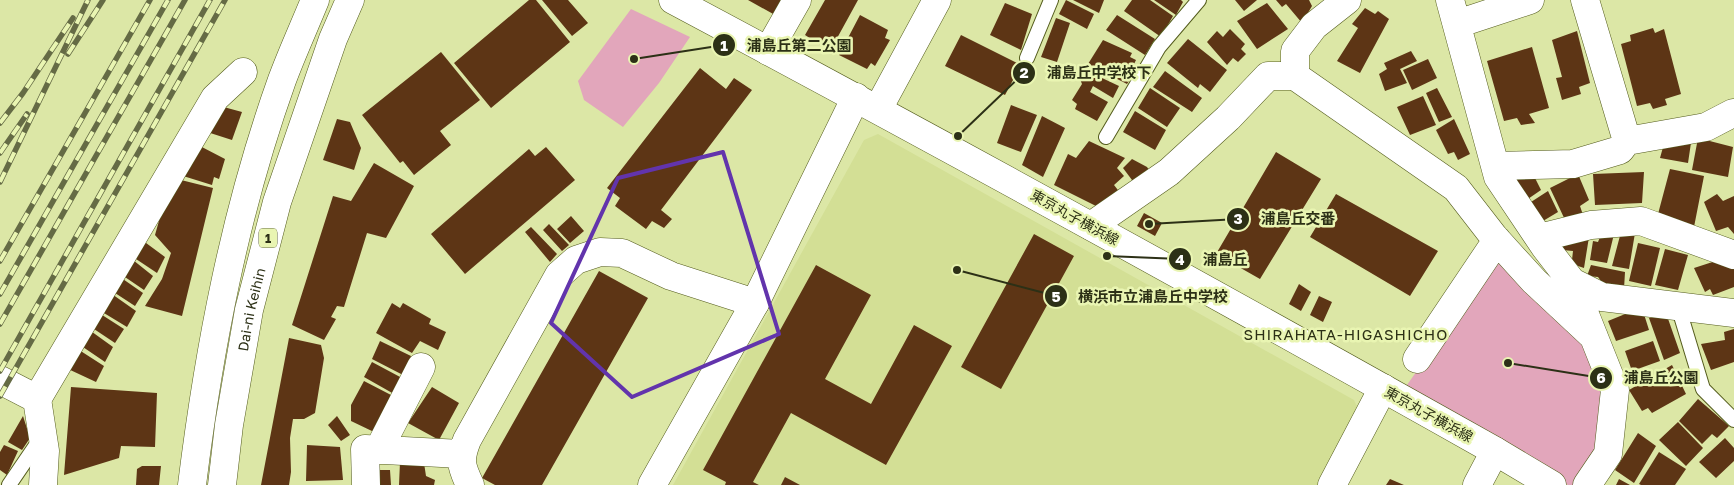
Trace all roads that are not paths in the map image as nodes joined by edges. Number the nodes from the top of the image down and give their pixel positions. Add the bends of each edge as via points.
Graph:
1 (315, 0) edge
2 (350, 0) edge
3 (673, 0) edge
4 (797, 0) edge
5 (937, 0) edge
6 (1051, 0) edge
7 (1199, 0) edge
8 (1347, 0) edge
9 (1530, 0) edge
10 (1586, 0) edge
11 (1454, 12) edge
12 (768, 50) junction
13 (1027, 58) dead end
14 (243, 72) dead end
15 (1295, 76) junction
16 (867, 103) junction
17 (1733, 113) edge
18 (1106, 137) dead end
19 (1627, 141) junction
20 (1495, 166) junction
21 (1091, 226) junction
22 (1539, 238) junction
23 (1497, 240) junction
24 (1734, 255) edge
25 (1572, 282) junction
26 (754, 303) junction
27 (1678, 306) junction
28 (1734, 313) edge
29 (1594, 337) junction
30 (1425, 354) dead end
31 (421, 367) dead end
32 (0, 380) edge
33 (1383, 388) junction
34 (37, 399) junction
35 (1734, 420) edge
36 (42, 435) junction
37 (379, 449) junction
38 (1495, 450) junction
39 (461, 454) junction
40 (9, 485) edge
41 (43, 485) edge
42 (192, 485) edge
43 (222, 485) edge
44 (366, 485) edge
45 (470, 485) edge
46 (652, 485) edge
47 (1332, 485) edge
48 (1477, 485) edge
49 (1552, 485) edge
50 (1587, 485) edge

1 - 42 main road, 1 via 282,81 248,190 221,297
2 - 43 main road, Dai-ni Keihin / 1 via 333,39 277,202 249,310
3 - 12 main road, 東京丸子横浜線
4 - 12 main road
5 - 16 main road
6 - 13 lane
7 - 18 lane via 1159,48
8 - 15 main road via 1314,26 1295,51
9 - 11 main road
10 - 19 main road
11 - 20 main road
12 - 16 main road, 東京丸子横浜線
14 - 34 main road via 215,98
15 - 21 main road via 1268,76 1169,172
15 - 23 main road via 1456,188
16 - 21 main road, 東京丸子横浜線
16 - 26 main road
17 - 19 main road via 1706,127
19 - 20 main road via 1620,150 1573,164
20 - 22 main road via 1498,177
21 - 33 main road, 東京丸子横浜線
22 - 24 main road via 1591,225 1641,221
22 - 25 main road
23 - 29 main road via 1534,281
23 - 30 main road
25 - 27 main road via 1602,297
25 - 29 main road
26 - 39 main road via 671,276 622,253 600,252 576,260 559,275
26 - 46 main road
27 - 28 main road
27 - 35 lane via 1703,388
29 - 50 main road via 1615,390 1608,454
31 - 37 main road
32 - 34 main road
33 - 38 main road, 東京丸子横浜線
33 - 47 main road
34 - 36 main road
36 - 40 lane
36 - 41 main road via 45,452
37 - 39 main road
37 - 44 main road via 365,449
38 - 48 main road
38 - 49 main road, 東京丸子横浜線
39 - 45 main road via 462,468

